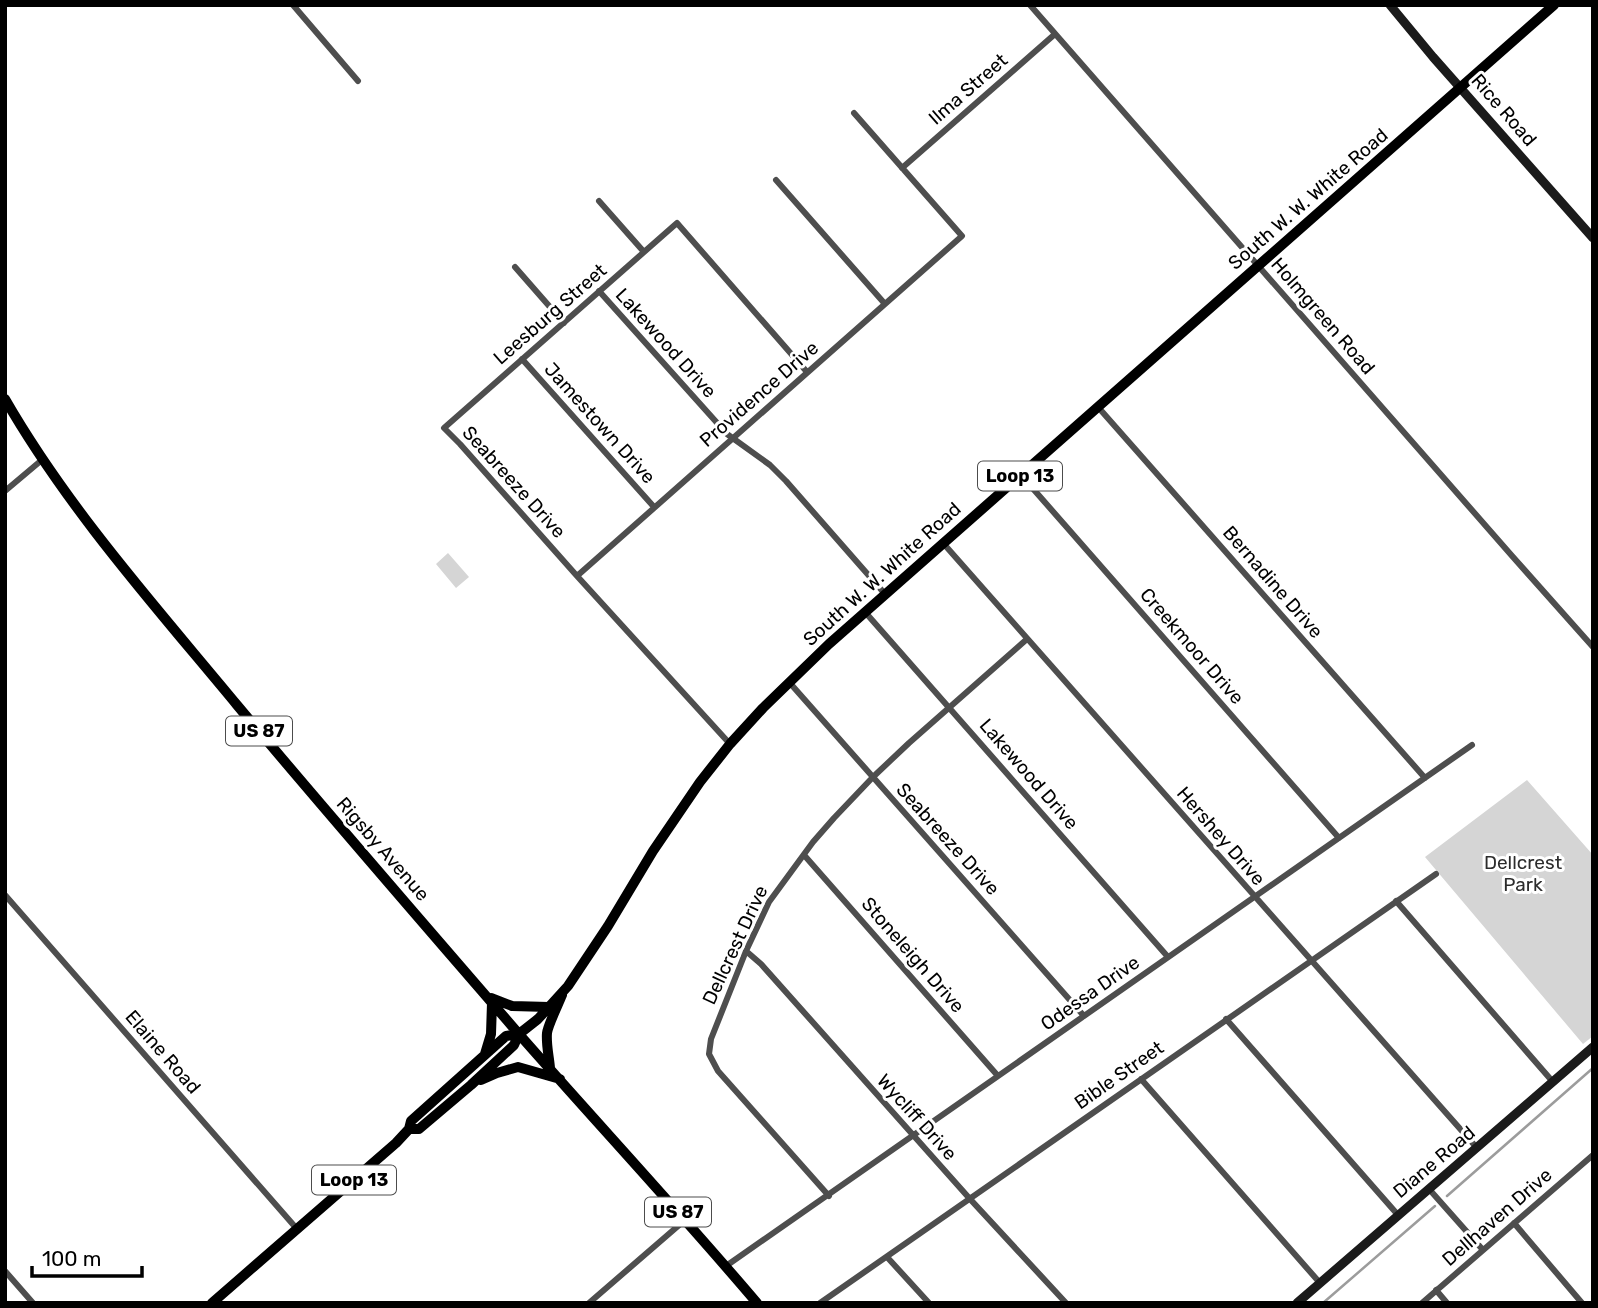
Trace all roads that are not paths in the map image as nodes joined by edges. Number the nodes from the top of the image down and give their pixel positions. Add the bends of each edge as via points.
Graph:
1 (293, 5) edge
2 (1030, 5) edge
3 (1390, 5) edge
4 (1555, 5) edge
5 (1055, 34) junction
6 (358, 80) dead end
7 (1461, 88) junction
8 (854, 113) dead end
9 (902, 168) junction
10 (776, 180) dead end
11 (599, 201) dead end
12 (1593, 238) edge
13 (644, 252) junction
14 (1258, 266) junction
15 (515, 267) dead end
16 (599, 291) junction
17 (885, 304) junction
18 (564, 323) junction
19 (522, 359) junction
20 (807, 372) junction
21 (5, 399) edge
22 (1098, 407) junction
23 (444, 428) joint
24 (732, 439) junction
25 (43, 459) junction
26 (1021, 475) junction
27 (5, 491) edge
28 (654, 507) junction
29 (943, 543) junction
30 (577, 576) junction
31 (885, 594) junction
32 (865, 612) junction
33 (1027, 639) junction
34 (1593, 647) edge
35 (789, 682) junction
36 (950, 708) junction
37 (730, 744) junction
38 (1472, 745) dead end
39 (873, 777) junction
40 (1425, 778) junction
41 (1339, 838) junction
42 (804, 855) junction
43 (1436, 874) dead end
44 (5, 895) edge
45 (1254, 897) junction
46 (1396, 901) junction
47 (746, 951) junction
48 (1168, 957) junction
49 (1311, 961) junction
50 (564, 990) junction
51 (489, 999) junction
52 (549, 1007) junction
53 (1084, 1016) junction
54 (1226, 1019) junction
55 (519, 1034) junction
56 (1593, 1047) edge
57 (485, 1055) junction
58 (472, 1066) junction
59 (550, 1068) junction
60 (480, 1076) junction
61 (998, 1076) junction
62 (560, 1079) junction
63 (1141, 1079) junction
64 (1553, 1082) junction
65 (471, 1085) junction
66 (409, 1129) junction
67 (913, 1136) junction
68 (1477, 1148) junction
69 (1592, 1156) edge
70 (1429, 1189) junction
71 (828, 1196) junction
72 (970, 1199) junction
73 (1398, 1215) junction
74 (685, 1220) junction
75 (1514, 1223) junction
76 (298, 1229) junction
77 (1483, 1250) junction
78 (887, 1257) junction
79 (726, 1266) junction
80 (5, 1271) edge
81 (1320, 1283) junction
82 (1436, 1290) junction
83 (33, 1303) edge
84 (212, 1303) edge
85 (589, 1303) edge
86 (757, 1303) edge
87 (820, 1303) edge
88 (929, 1303) edge
89 (1066, 1303) edge
90 (1297, 1303) edge
91 (1422, 1303) edge
92 (1447, 1303) edge
93 (1582, 1303) edge

1 - 6 street
2 - 5 street, Holmgreen Road
3 - 7 street, Rice Road
4 - 7 main road, South W. W. White Road / Loop 13
5 - 9 street, Ilma Street
5 - 14 street, Holmgreen Road
7 - 12 street, Rice Road
7 - 14 main road, South W. W. White Road / Loop 13
8 - 9 street
9 - 17 street, Providence Drive via 962,236
10 - 17 street
11 - 13 street
13 - 16 street, Leesburg Street
13 - 20 street, Leesburg Street via 677,223
14 - 22 main road, South W. W. White Road / Loop 13
14 - 34 street, Holmgreen Road
15 - 18 street
16 - 18 street, Leesburg Street
16 - 24 street, Lakewood Drive
17 - 20 street, Providence Drive
18 - 19 street, Leesburg Street
19 - 23 street, Leesburg Street
19 - 28 street, Jamestown Drive
20 - 24 street, Providence Drive
21 - 25 main road, Rigsby Avenue / US 87
22 - 26 main road, South W. W. White Road / Loop 13
22 - 40 street, Bernadine Drive
23 - 30 street, Seabreeze Drive
24 - 28 street, Providence Drive
24 - 31 street, Lakewood Drive via 786,481
25 - 27 street
25 - 51 main road, Rigsby Avenue / US 87 via 137,584
26 - 29 main road, South W. W. White Road / Loop 13
26 - 41 street, Creekmoor Drive
28 - 30 street, Providence Drive
29 - 31 main road, South W. W. White Road / Loop 13
29 - 33 street, Hershey Drive
30 - 37 street, Seabreeze Drive
31 - 32 main road, South W. W. White Road / Loop 13
32 - 35 main road, South W. W. White Road / Loop 13
32 - 36 street, Lakewood Drive
33 - 36 street, Dellcrest Drive
33 - 45 street, Hershey Drive
35 - 37 main road, South W. W. White Road / Loop 13
35 - 39 street, Seabreeze Drive
36 - 39 street, Dellcrest Drive
36 - 48 street, Lakewood Drive
37 - 50 main road, South W. W. White Road / Loop 13 via 653,851
38 - 40 street, Odessa Drive
39 - 42 street, Dellcrest Drive
39 - 53 street, Seabreeze Drive
40 - 41 street, Odessa Drive
41 - 45 street, Odessa Drive
42 - 47 street, Dellcrest Drive via 774,894
42 - 61 street, Stoneleigh Drive
43 - 46 street, Bible Street
44 - 76 street, Elaine Road
45 - 48 street, Odessa Drive
45 - 49 street, Hershey Drive
46 - 49 street, Bible Street
46 - 64 street
47 - 67 street, Wycliff Drive
47 - 71 street, Dellcrest Drive via 710,1039 709,1054
48 - 53 street, Odessa Drive
49 - 54 street, Bible Street
49 - 68 street, Hershey Drive
50 - 52 main road, South W. W. White Road / Loop 13
50 - 59 main road via 547,1029
51 - 52 main road via 512,1006
51 - 55 main road, Rigsby Avenue / US 87
51 - 57 main road via 491,1034
52 - 55 main road, South W. W. White Road / Loop 13
53 - 61 street, Odessa Drive
54 - 63 street, Bible Street
54 - 73 street
55 - 57 main road, South W. W. White Road / Loop 13 via 506,1036
55 - 59 main road, Rigsby Avenue / US 87
55 - 60 main road, South W. W. White Road / Loop 13 via 514,1045
56 - 64 street, Diane Road
57 - 58 main road, South W. W. White Road / Loop 13
58 - 60 main road
58 - 66 main road, South W. W. White Road / Loop 13 via 411,1121
59 - 62 main road, Rigsby Avenue / US 87
60 - 65 main road, South W. W. White Road / Loop 13
61 - 67 street, Odessa Drive
62 - 65 main road via 518,1067
62 - 74 main road, Rigsby Avenue / US 87
63 - 72 street, Bible Street
63 - 81 street
64 - 68 street, Diane Road
65 - 66 main road, South W. W. White Road / Loop 13 via 419,1129
66 - 76 main road, South W. W. White Road / Loop 13
67 - 71 street, Odessa Drive
67 - 72 street, Wycliff Drive
68 - 70 street, Diane Road
69 - 75 street, Dellhaven Drive
70 - 73 street, Diane Road
70 - 77 street
71 - 79 street, Odessa Drive
72 - 78 street, Bible Street
72 - 89 street, Wycliff Drive
73 - 81 street, Diane Road
74 - 79 main road, Rigsby Avenue / US 87
74 - 85 street
75 - 77 street, Dellhaven Drive
75 - 93 street
76 - 84 main road, South W. W. White Road / Loop 13
77 - 82 street, Dellhaven Drive
78 - 87 street, Bible Street
78 - 88 street
79 - 86 main road, Rigsby Avenue / US 87
80 - 83 street
81 - 90 street, Diane Road
82 - 91 street, Dellhaven Drive
82 - 92 street

